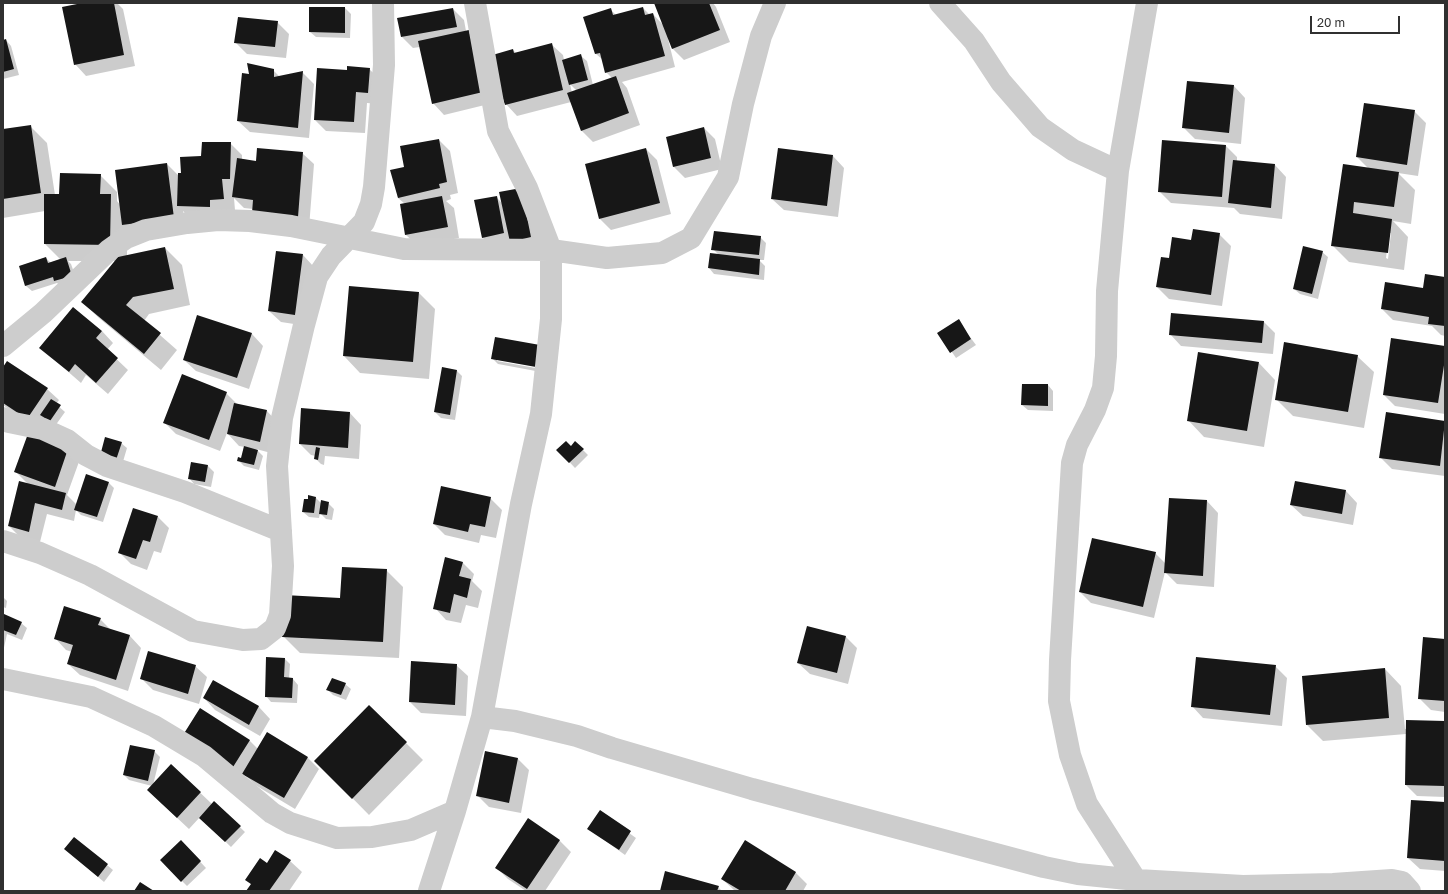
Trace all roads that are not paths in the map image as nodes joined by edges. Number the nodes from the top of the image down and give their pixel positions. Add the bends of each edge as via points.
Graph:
1 (383, 3) edge
2 (475, 3) edge
3 (775, 3) edge
4 (940, 3) edge
5 (1147, 3) edge
6 (1118, 171) junction
7 (348, 238) junction
8 (551, 250) junction
9 (3, 346) edge
10 (3, 418) edge
11 (280, 531) junction
12 (3, 541) edge
13 (3, 679) edge
14 (482, 717) junction
15 (455, 811) junction
16 (1140, 886) edge
17 (1332, 888) edge
18 (429, 891) edge
19 (1410, 891) edge

1 - 7 street via 384,65 374,187 364,222
2 - 8 street via 498,131 527,188
3 - 8 street via 757,51 728,177 691,238 662,253 607,258
4 - 6 street via 974,41 1001,82 1040,127 1073,150
5 - 6 street
6 - 16 street via 1107,291 1103,388 1077,445 1072,463 1059,701 1070,755 1087,804
7 - 8 street via 404,249
7 - 9 street via 291,226 250,221 218,220 146,230 126,238 109,250 43,313
7 - 11 street via 331,256 317,277 282,418 277,466
8 - 14 street via 551,319 541,414 521,504
10 - 11 street via 67,440 86,455 107,466 185,492
11 - 12 street via 283,566 280,615 274,628 261,639 243,640 194,631 90,575 40,553
13 - 15 street via 91,697 154,726 204,756 272,813 290,823 337,838 372,837 411,830
14 - 15 street
14 - 16 street via 514,721 576,736 752,789 1044,867
15 - 18 street
16 - 17 street
17 - 19 street via 1392,880 1402,882

